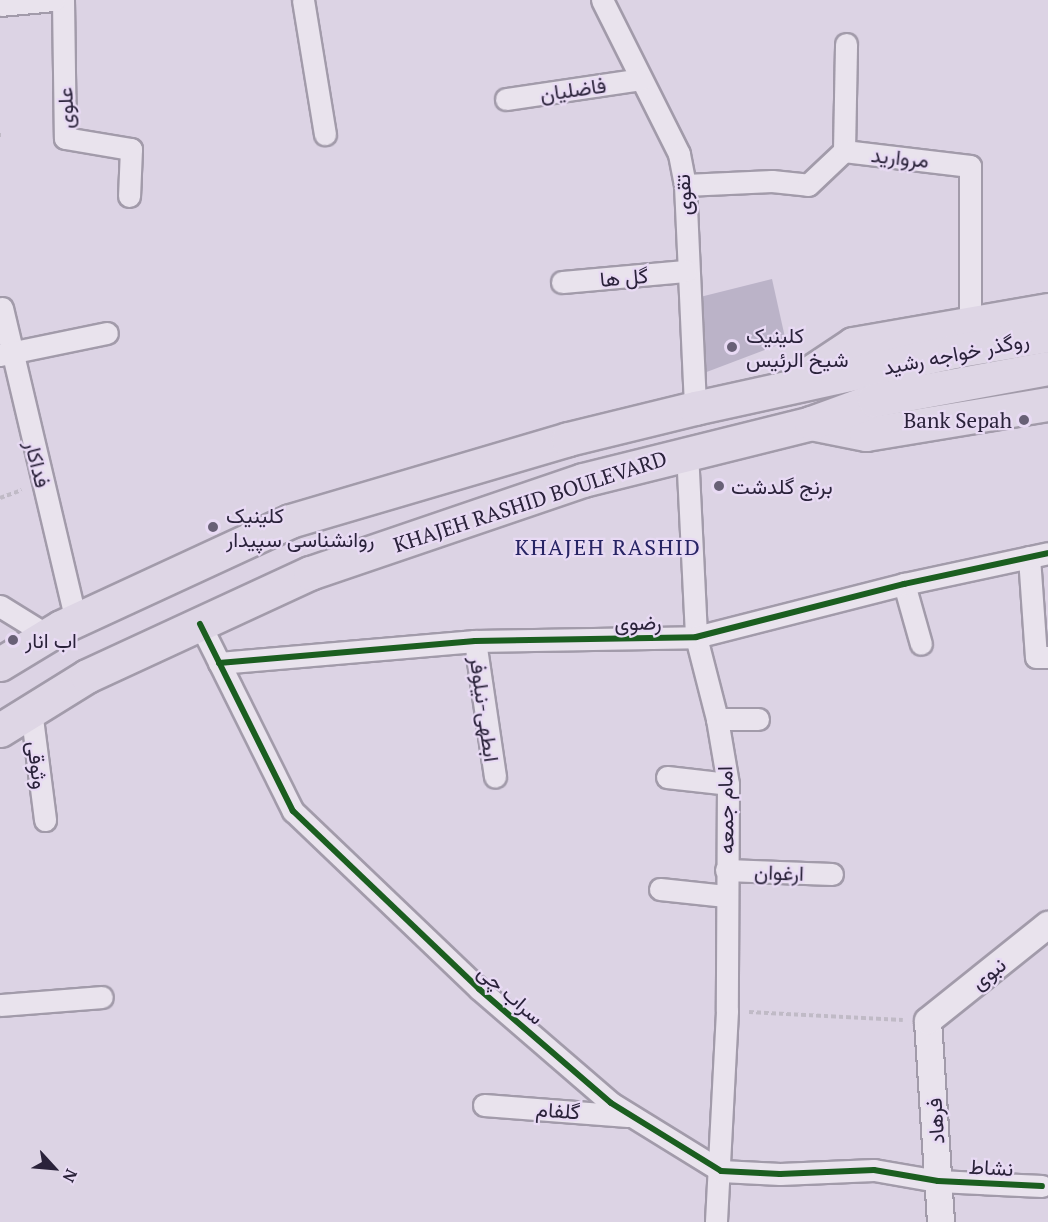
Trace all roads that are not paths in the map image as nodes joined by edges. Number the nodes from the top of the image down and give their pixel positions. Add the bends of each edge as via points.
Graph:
1 (54, 0) edge
2 (63, 0) edge
3 (303, 0) edge
4 (602, 0) edge
5 (0, 5) edge
6 (846, 44) dead end
7 (641, 79) junction
8 (506, 99) dead end
9 (326, 134) dead end
10 (844, 151) junction
11 (685, 185) junction
12 (129, 196) dead end
13 (686, 272) junction
14 (562, 282) dead end
15 (2, 308) dead end
16 (1048, 310) edge
17 (970, 324) junction
18 (108, 333) dead end
19 (1048, 335) edge
20 (6, 354) edge
21 (1048, 368) edge
22 (792, 385) junction
23 (869, 386) junction
24 (1048, 404) edge
25 (695, 408) junction
26 (811, 423) junction
27 (687, 451) junction
28 (1039, 555) edge
29 (904, 584) junction
30 (0, 606) edge
31 (76, 620) junction
32 (200, 624) junction
33 (47, 635) junction
34 (696, 638) junction
35 (476, 641) junction
36 (921, 644) dead end
37 (1048, 657) edge
38 (219, 663) junction
39 (0, 664) edge
40 (31, 710) junction
41 (758, 718) dead end
42 (717, 719) junction
43 (0, 730) edge
44 (495, 777) dead end
45 (667, 777) dead end
46 (728, 784) junction
47 (45, 820) dead end
48 (726, 870) junction
49 (832, 874) dead end
50 (660, 889) dead end
51 (726, 896) junction
52 (1047, 933) edge
53 (102, 997) dead end
54 (0, 1005) edge
55 (928, 1021) joint
56 (484, 1105) dead end
57 (631, 1116) junction
58 (721, 1172) junction
59 (938, 1180) junction
60 (1042, 1186) dead end
61 (716, 1222) edge
62 (941, 1222) edge

1 - 5 street
2 - 12 street, علوی via 65,138 131,149
3 - 9 street
4 - 7 street, تقوی
6 - 10 street
7 - 8 street, فاضلیان
7 - 11 street, تقوی via 679,154
10 - 11 street, مروارید via 808,185 772,181
10 - 17 street, مروارید via 970,166
11 - 13 street, تقوی
13 - 14 street, گل ها
13 - 25 street, تقوی
15 - 20 street, فداکار
16 - 17 main road
17 - 22 main road via 853,344
18 - 20 street
19 - 23 main road, روگذر خواجه رشید
20 - 31 street, فداکار
21 - 23 main road, روگذر خواجه رشید
22 - 23 main road, KHAJEH RASHID BOULEVARD
22 - 25 main road, KHAJEH RASHID BOULEVARD
23 - 26 main road, KHAJEH RASHID BOULEVARD
24 - 26 main road via 866,434
25 - 31 main road, KHAJEH RASHID BOULEVARD via 568,439 290,521
26 - 27 main road, KHAJEH RASHID BOULEVARD
27 - 32 main road, KHAJEH RASHID BOULEVARD via 583,480 310,573
27 - 34 street, امام جمعه
28 - 29 street, رضوی
28 - 37 street via 1036,657
29 - 34 street, رضوی
29 - 36 street
30 - 33 street
31 - 33 main road, KHAJEH RASHID BOULEVARD
32 - 38 street, سراب چی
32 - 40 main road, KHAJEH RASHID BOULEVARD via 87,675
33 - 39 main road, KHAJEH RASHID BOULEVARD
34 - 35 street, رضوی
34 - 42 street, امام جمعه
35 - 38 street, رضوی
35 - 44 street, ابطهی-نیلوفر
38 - 57 street, سراب چی via 293,811 479,989
40 - 43 main road, KHAJEH RASHID BOULEVARD
40 - 47 street, وثوقی
41 - 42 street
42 - 46 street, امام جمعه
45 - 46 street
46 - 48 street, امام جمعه
48 - 49 street, ارغوان
48 - 51 street, امام جمعه
50 - 51 street
51 - 58 street, امام جمعه via 727,1011
52 - 55 street, نبوی
53 - 54 street
55 - 59 street, فرهاد
56 - 57 street, گلفام
57 - 58 street, سراب چی
58 - 59 street, سراب چی via 874,1170
58 - 61 street, امام جمعه
59 - 60 street, نشاط
59 - 62 street, فرهاد

